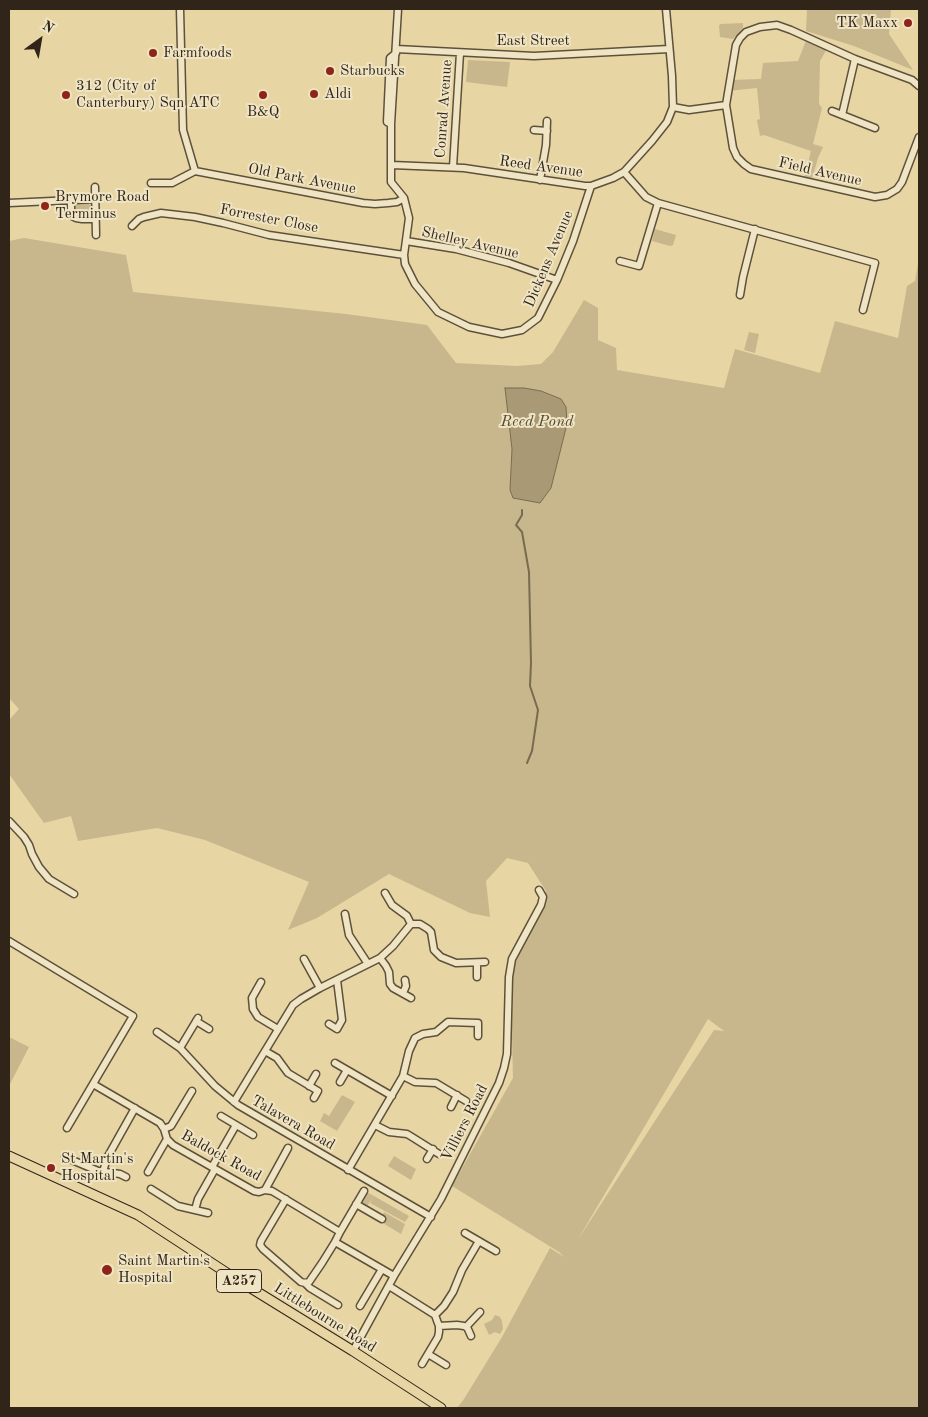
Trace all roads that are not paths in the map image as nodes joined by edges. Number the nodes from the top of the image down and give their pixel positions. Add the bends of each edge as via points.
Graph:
1 (180, 9) edge
2 (398, 9) edge
3 (666, 9) edge
4 (669, 49) junction
5 (396, 51) junction
6 (460, 53) junction
7 (855, 59) junction
8 (919, 86) edge
9 (726, 105) junction
10 (673, 108) junction
11 (832, 111) dead end
12 (842, 115) junction
13 (547, 121) dead end
14 (875, 128) dead end
15 (534, 130) dead end
16 (547, 131) junction
17 (919, 137) edge
18 (392, 165) junction
19 (453, 167) junction
20 (195, 171) junction
21 (624, 172) junction
22 (540, 180) junction
23 (151, 184) dead end
24 (591, 186) junction
25 (95, 187) dead end
26 (404, 198) junction
27 (70, 200) junction
28 (96, 200) junction
29 (9, 204) edge
30 (658, 204) junction
31 (96, 218) junction
32 (132, 226) dead end
33 (755, 229) junction
34 (96, 235) dead end
35 (406, 241) junction
36 (404, 255) junction
37 (620, 261) dead end
38 (557, 280) junction
39 (740, 295) dead end
40 (863, 310) dead end
41 (9, 821) edge
42 (538, 890) dead end
43 (385, 893) dead end
44 (74, 894) dead end
45 (346, 914) dead end
46 (412, 924) junction
47 (9, 941) edge
48 (380, 958) junction
49 (304, 959) dead end
50 (485, 962) dead end
51 (477, 963) junction
52 (368, 964) junction
53 (477, 977) dead end
54 (337, 980) junction
55 (405, 980) dead end
56 (261, 982) dead end
57 (320, 988) junction
58 (403, 993) junction
59 (411, 998) dead end
60 (329, 1024) dead end
61 (209, 1029) dead end
62 (278, 1029) junction
63 (157, 1032) dead end
64 (478, 1036) dead end
65 (180, 1048) junction
66 (265, 1051) junction
67 (335, 1063) dead end
68 (347, 1070) junction
69 (316, 1074) dead end
70 (403, 1076) junction
71 (340, 1082) dead end
72 (93, 1084) junction
73 (309, 1086) junction
74 (192, 1091) dead end
75 (457, 1095) junction
76 (392, 1096) junction
77 (314, 1098) dead end
78 (466, 1100) dead end
79 (234, 1102) junction
80 (450, 1107) dead end
81 (136, 1108) junction
82 (221, 1116) dead end
83 (236, 1125) junction
84 (375, 1125) junction
85 (67, 1128) dead end
86 (164, 1129) junction
87 (253, 1135) dead end
88 (167, 1139) junction
89 (288, 1148) dead end
90 (433, 1149) junction
91 (440, 1154) dead end
92 (9, 1156) edge
93 (65, 1157) dead end
94 (427, 1159) dead end
95 (213, 1168) junction
96 (160, 1170) dead end
97 (348, 1170) junction
98 (103, 1172) junction
99 (126, 1177) dead end
100 (151, 1189) dead end
101 (265, 1190) junction
102 (364, 1191) dead end
103 (286, 1199) junction
104 (356, 1204) junction
105 (195, 1210) junction
106 (208, 1213) dead end
107 (431, 1217) junction
108 (382, 1219) dead end
109 (340, 1232) junction
110 (465, 1233) dead end
111 (479, 1241) junction
112 (335, 1242) junction
113 (496, 1251) dead end
114 (382, 1269) junction
115 (394, 1276) junction
116 (305, 1283) junction
117 (389, 1286) junction
118 (338, 1305) dead end
119 (360, 1306) dead end
120 (480, 1312) dead end
121 (435, 1315) junction
122 (439, 1326) junction
123 (466, 1327) junction
124 (472, 1336) dead end
125 (353, 1351) junction
126 (428, 1354) junction
127 (422, 1364) dead end
128 (446, 1365) dead end
129 (441, 1408) edge

1 - 20 street via 183,130
2 - 5 street
3 - 4 street
4 - 6 street, East Street via 534,56
4 - 10 street
5 - 6 street, East Street
5 - 18 street
6 - 19 street, Conrad Avenue
7 - 8 street, Field Avenue via 912,80
7 - 9 street, Field Avenue via 784,28 753,29 746,32 736,46
7 - 12 street
9 - 10 street via 689,110
9 - 17 street, Field Avenue via 733,148 744,164 875,197 897,189
10 - 21 street, Reed Avenue via 667,122
11 - 12 street
12 - 14 street
13 - 16 street
15 - 16 street
16 - 22 street
18 - 19 street, Reed Avenue
18 - 26 street via 391,182
19 - 22 street, Reed Avenue
20 - 23 street via 172,183
20 - 26 street, Old Park Avenue via 363,203 397,202
21 - 24 street, Reed Avenue
21 - 30 street via 646,197
22 - 24 street, Reed Avenue
24 - 38 street, Dickens Avenue
25 - 28 street
26 - 35 street via 408,218
27 - 28 street
27 - 29 street
27 - 31 street via 72,216
28 - 31 street
30 - 33 street
30 - 37 street via 640,266
31 - 34 street
32 - 36 street, Forrester Close via 144,216 161,213 194,217 269,236
33 - 39 street
33 - 40 street via 875,263
35 - 36 street
35 - 38 street, Shelley Avenue via 456,249
36 - 38 street, Dickens Avenue via 415,284 438,312 469,327 502,334 522,330 538,318
41 - 44 street via 26,841 39,867 49,878
42 - 107 street, Villiers Road via 543,897 541,905 512,958 504,1068
43 - 46 street via 392,905
45 - 52 street via 349,935
46 - 48 street
46 - 51 street via 420,924 432,932 434,950 441,957 456,963
47 - 72 street via 133,1016
48 - 52 street
48 - 58 street via 389,972 390,984
49 - 57 street
50 - 51 street
51 - 53 street
52 - 54 street
54 - 57 street
54 - 60 street via 342,1020 337,1029
55 - 58 street
56 - 62 street via 252,998 253,1009 258,1017
57 - 62 street via 292,1006
58 - 59 street
61 - 65 street via 197,1020
62 - 66 street
63 - 65 street, Talavera Road
64 - 70 street via 478,1023 448,1022 436,1032 415,1038
65 - 79 street, Talavera Road
66 - 73 street via 277,1058 288,1073
66 - 79 street
67 - 68 street
68 - 71 street
68 - 76 street
69 - 73 street
70 - 75 street via 415,1082 436,1083
70 - 76 street
72 - 81 street, Baldock Road
72 - 85 street
73 - 77 street via 318,1091
74 - 86 street via 171,1126
75 - 78 street
75 - 80 street
76 - 84 street
79 - 97 street, Talavera Road
81 - 86 street, Baldock Road
81 - 98 street via 107,1158
82 - 83 street
83 - 87 street
83 - 95 street
84 - 90 street via 389,1132 407,1134
84 - 97 street
86 - 88 street, Baldock Road
88 - 95 street, Baldock Road
88 - 96 street via 150,1168
89 - 101 street
90 - 91 street
90 - 94 street
92 - 125 main road, Littlebourne Road / A257 via 138,1215
93 - 98 street
95 - 101 street, Baldock Road via 254,1191
95 - 105 street
97 - 107 street, Talavera Road
98 - 99 street
100 - 105 street via 178,1206
101 - 103 street, Baldock Road
102 - 104 street
103 - 109 street, Baldock Road
103 - 116 street via 260,1246
104 - 108 street
104 - 109 street
105 - 106 street
107 - 115 street, Villiers Road
109 - 112 street
110 - 111 street
111 - 113 street
111 - 121 street via 456,1286
112 - 114 street
112 - 116 street via 309,1282
114 - 115 street
114 - 119 street
115 - 117 street, Villiers Road
116 - 118 street
117 - 121 street
117 - 125 street, Villiers Road
120 - 123 street
121 - 122 street
122 - 123 street
122 - 126 street via 438,1337
123 - 124 street
125 - 129 main road, Littlebourne Road / A257
126 - 127 street
126 - 128 street

